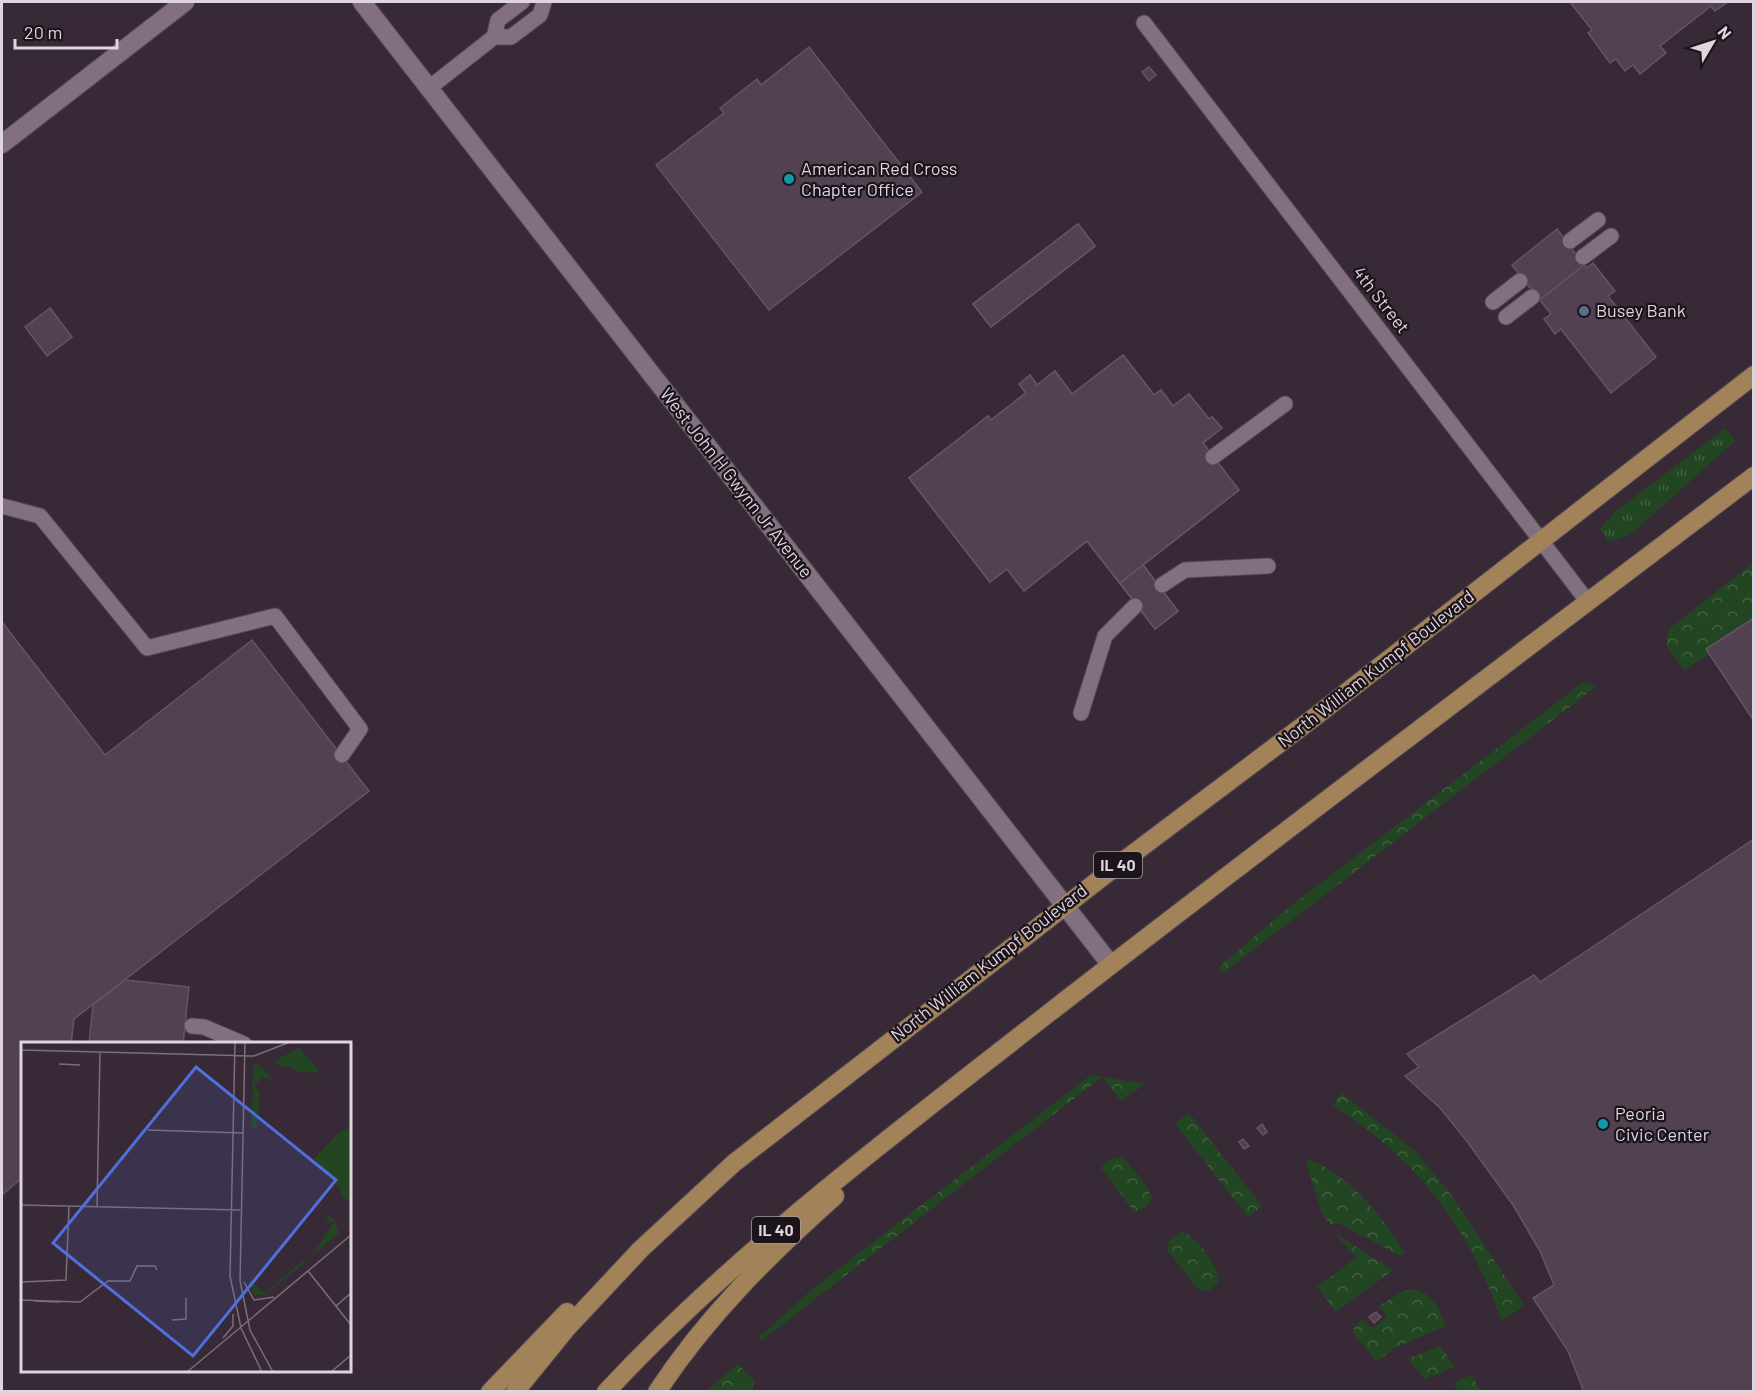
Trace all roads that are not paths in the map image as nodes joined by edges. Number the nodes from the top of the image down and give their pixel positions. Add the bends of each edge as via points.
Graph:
1 (185, 2) edge
2 (362, 2) edge
3 (522, 2) edge
4 (544, 2) edge
5 (1144, 23) dead end
6 (494, 37) junction
7 (429, 88) junction
8 (2, 144) edge
9 (1598, 220) dead end
10 (1611, 236) dead end
11 (1570, 241) dead end
12 (1583, 257) dead end
13 (1520, 281) dead end
14 (1532, 297) dead end
15 (1493, 302) dead end
16 (1506, 317) dead end
17 (1754, 375) edge
18 (1286, 404) dead end
19 (1213, 457) dead end
20 (1754, 476) edge
21 (2, 506) edge
22 (1540, 540) junction
23 (1268, 566) dead end
24 (1162, 585) dead end
25 (1588, 602) junction
26 (1135, 606) dead end
27 (1081, 713) dead end
28 (342, 755) dead end
29 (1065, 905) junction
30 (1111, 965) junction
31 (192, 1026) dead end
32 (239, 1042) edge
33 (959, 1084) junction
34 (808, 1103) junction
35 (490, 1392) edge
36 (515, 1392) edge
37 (606, 1392) edge
38 (657, 1392) edge

1 - 8 street
2 - 7 street, West John H Gwynn Jr Avenue
3 - 6 lane via 498,20
4 - 6 lane via 540,15 511,37
5 - 22 lane, 4th Street
6 - 7 lane
7 - 29 street, West John H Gwynn Jr Avenue
9 - 11 lane
10 - 12 lane
13 - 15 lane
14 - 16 lane
17 - 22 main road, North William Kumpf Boulevard / IL 40
18 - 19 lane
20 - 25 main road, IL 40
21 - 28 lane via 40,516 147,648 275,616 360,729
22 - 25 lane, 4th Street
22 - 29 main road, North William Kumpf Boulevard / IL 40 via 1316,716
23 - 24 lane via 1185,570
25 - 30 main road, IL 40
26 - 27 lane via 1105,636
29 - 30 street, West John H Gwynn Jr Avenue
29 - 34 main road, North William Kumpf Boulevard / IL 40
30 - 33 main road, IL 40
31 - 32 lane
33 - 37 main road, IL 40 via 744,1257 686,1309
33 - 38 main road via 766,1262 706,1325
34 - 35 main road via 696,1187 630,1247
34 - 36 main road, North William Kumpf Boulevard / IL 40 via 698,1194 641,1249 567,1328

